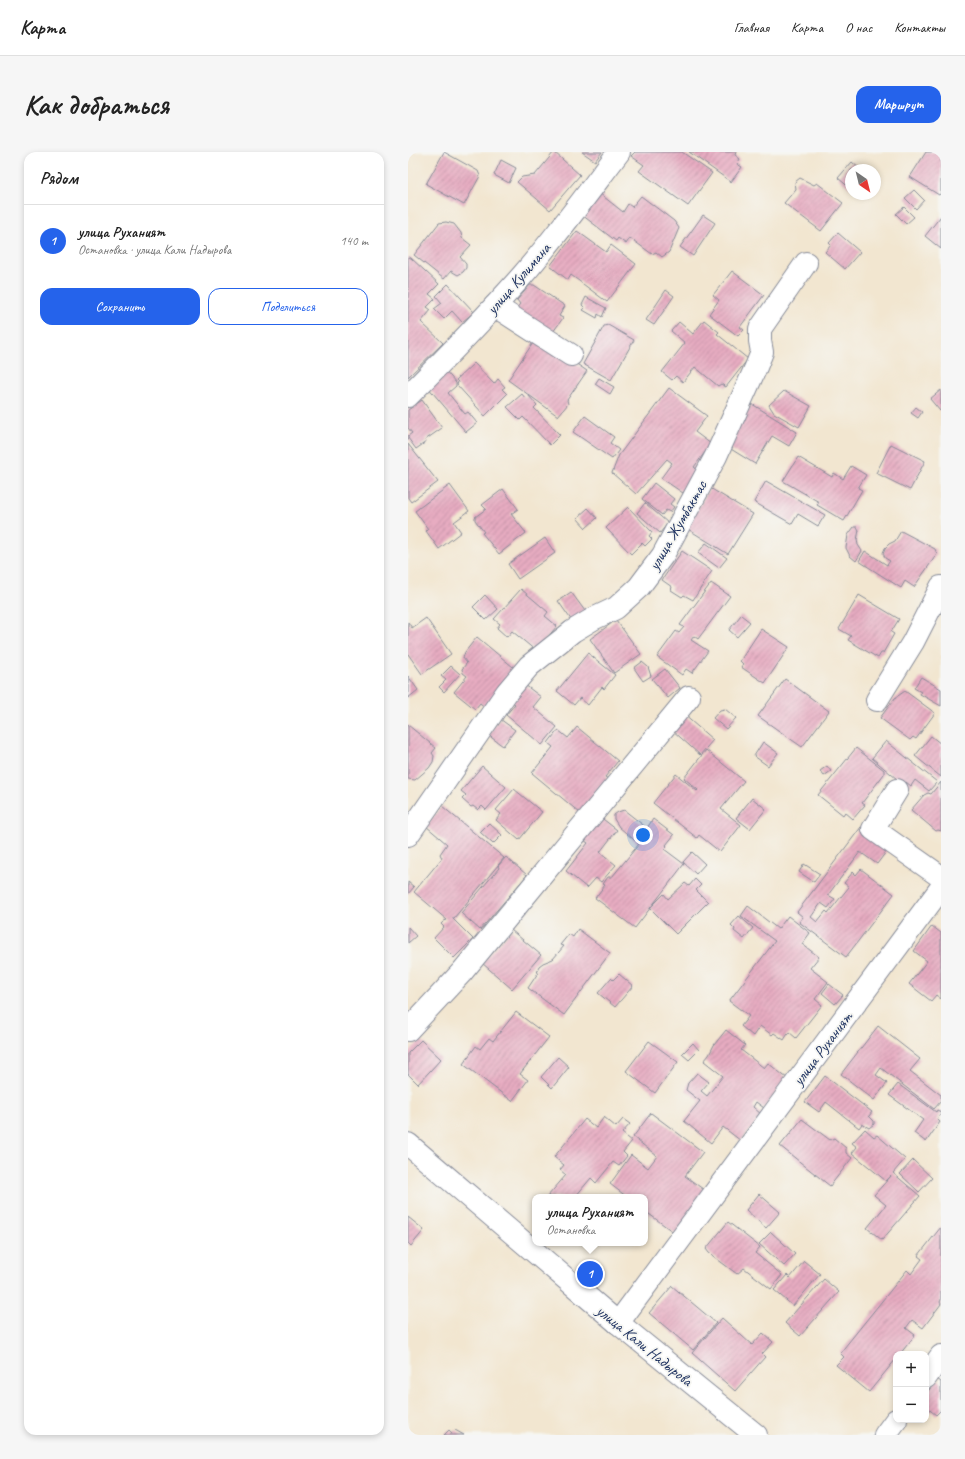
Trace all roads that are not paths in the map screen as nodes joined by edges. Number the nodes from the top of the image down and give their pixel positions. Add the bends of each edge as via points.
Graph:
1 (618, 152) edge
2 (806, 263) dead end
3 (495, 306) junction
4 (571, 355) dead end
5 (408, 396) edge
6 (941, 587) edge
7 (690, 696) dead end
8 (877, 700) dead end
9 (897, 790) dead end
10 (408, 835) edge
11 (941, 877) edge
12 (941, 888) edge
13 (408, 1030) edge
14 (408, 1144) edge
15 (618, 1323) junction
16 (941, 1356) edge
17 (929, 1373) edge
18 (894, 1423) edge
19 (756, 1435) edge
20 (886, 1435) edge

1 - 3 street, улица Кулимана via 568,219
2 - 10 street, улица Жумбактас via 760,330 762,352 756,367 716,456 663,555 639,588 616,608 573,631 529,666 507,692
3 - 4 street
3 - 5 street, улица Кулимана
6 - 8 street via 913,642
7 - 13 street via 462,972
9 - 11 street via 873,829
12 - 15 street, улица Руханият
14 - 15 street, улица Кали Надырова
15 - 19 street, улица Кали Надырова
16 - 17 street
18 - 20 street

